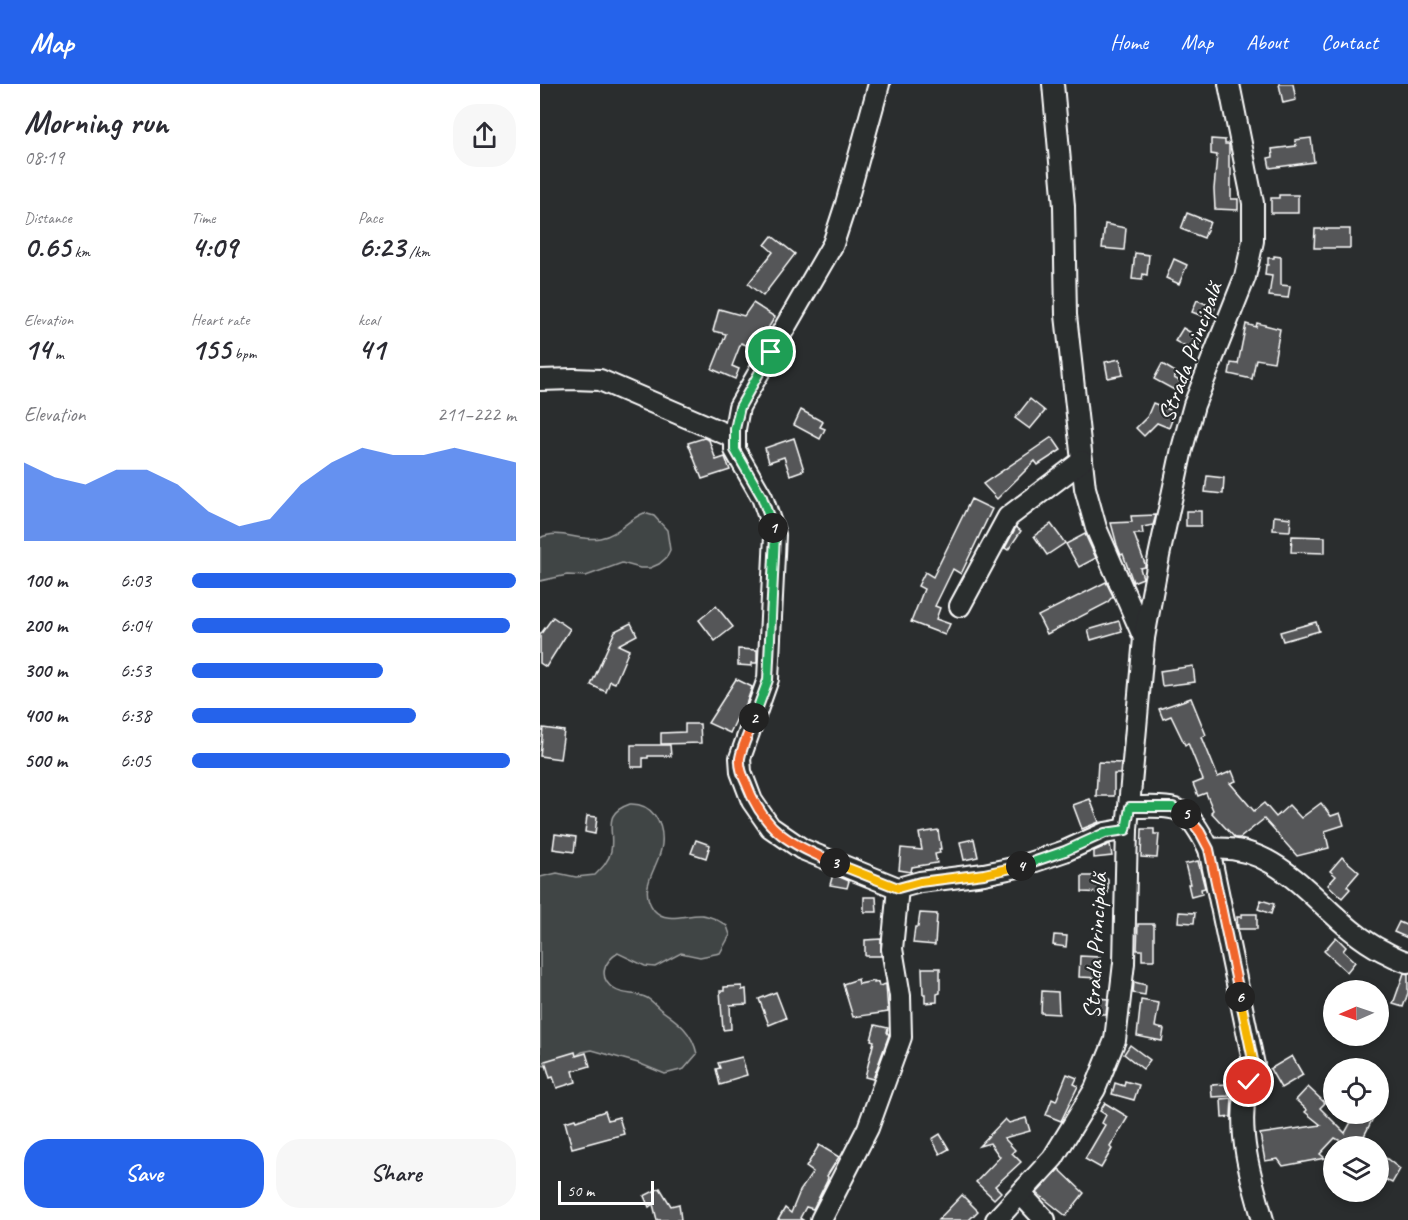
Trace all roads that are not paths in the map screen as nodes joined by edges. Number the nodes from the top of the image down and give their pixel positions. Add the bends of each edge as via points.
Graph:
1 (879, 84) edge
2 (1053, 84) edge
3 (1229, 84) edge
4 (540, 380) edge
5 (735, 438) junction
6 (1082, 461) junction
7 (960, 606) dead end
8 (1144, 638) junction
9 (1130, 807) junction
10 (1126, 830) junction
11 (1209, 849) junction
12 (898, 888) junction
13 (1408, 962) edge
14 (1021, 1194) junction
15 (821, 1220) edge
16 (996, 1220) edge
17 (1045, 1220) edge
18 (1263, 1220) edge

1 - 5 street via 833,244 740,407
2 - 6 street, Strada Principală via 1064,206 1066,315
3 - 8 street, Strada Principală via 1253,203 1253,241 1245,277 1194,405 1182,448
4 - 5 street via 600,380
5 - 12 street via 735,450 762,497 775,535 768,680 740,758 741,772 752,801 770,827 802,849
6 - 7 street via 1008,517
6 - 8 street, Strada Principală via 1084,488 1096,528
8 - 9 street, Strada Principală
9 - 10 street, Strada Principală
9 - 11 street via 1173,807 1181,811
10 - 12 street via 1105,833 1018,867
10 - 14 street, Strada Principală via 1124,963 1115,1040 1095,1089 1053,1158
11 - 13 street via 1226,847 1262,857 1282,868 1366,942
11 - 18 street via 1254,1065 1245,1097 1245,1135
12 - 15 street via 892,949 900,996 901,1037 868,1128
14 - 16 street, Strada Principală
14 - 17 street

